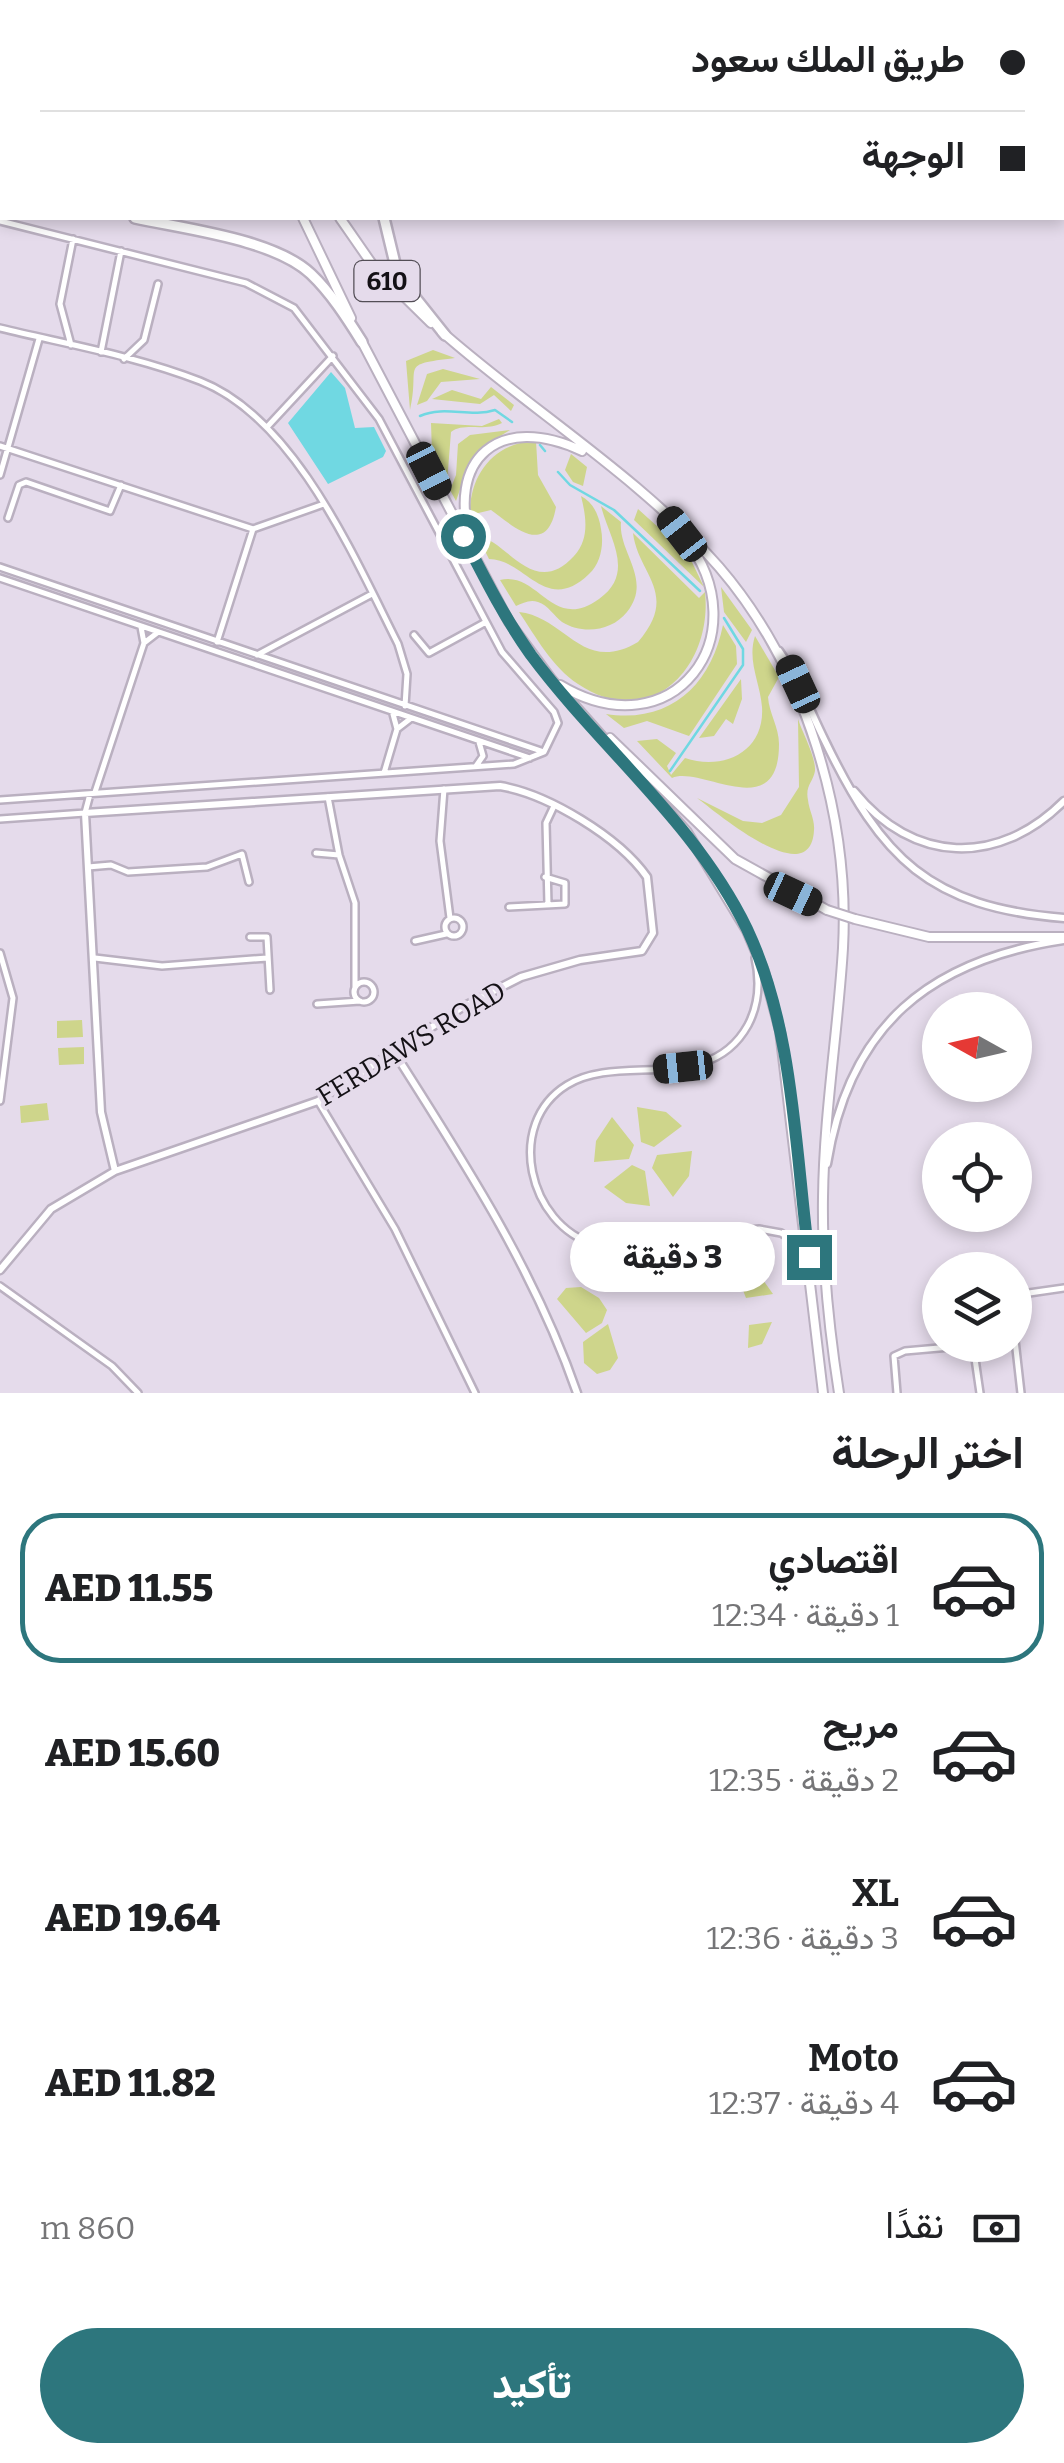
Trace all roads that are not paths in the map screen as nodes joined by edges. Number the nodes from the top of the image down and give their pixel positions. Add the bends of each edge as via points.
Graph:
1 (144, 220) edge
2 (304, 220) edge
3 (342, 220) edge
4 (384, 220) edge
5 (0, 221) edge
6 (73, 239) junction
7 (120, 251) junction
8 (158, 284) dead end
9 (0, 328) edge
10 (445, 335) junction
11 (39, 338) junction
12 (362, 342) junction
13 (71, 345) junction
14 (101, 352) junction
15 (333, 356) junction
16 (124, 359) junction
17 (268, 426) junction
18 (0, 446) edge
19 (9, 449) junction
20 (595, 458) junction
21 (0, 475) edge
22 (120, 486) junction
23 (322, 505) junction
24 (668, 517) junction
25 (8, 518) dead end
26 (253, 528) junction
27 (0, 567) edge
28 (480, 568) junction
29 (0, 578) edge
30 (372, 594) junction
31 (750, 608) junction
32 (486, 622) junction
33 (138, 625) junction
34 (161, 632) junction
35 (414, 636) dead end
36 (217, 642) junction
37 (144, 643) junction
38 (257, 655) junction
39 (328, 680) junction
40 (552, 680) junction
41 (324, 689) junction
42 (405, 706) junction
43 (578, 708) junction
44 (391, 712) junction
45 (414, 719) junction
46 (397, 729) junction
47 (478, 740) junction
48 (544, 752) junction
49 (533, 760) junction
50 (473, 767) junction
51 (384, 773) junction
52 (843, 778) junction
53 (444, 789) junction
54 (92, 794) junction
55 (328, 797) junction
56 (0, 800) edge
57 (1064, 801) edge
58 (555, 803) junction
59 (85, 814) junction
60 (0, 819) edge
61 (316, 853) dead end
62 (339, 855) junction
63 (88, 867) junction
64 (546, 880) junction
65 (249, 882) dead end
66 (548, 904) junction
67 (508, 907) dead end
68 (450, 918) junction
69 (1064, 918) edge
70 (747, 931) junction
71 (447, 934) junction
72 (250, 937) dead end
73 (1064, 939) edge
74 (415, 940) dead end
75 (0, 953) edge
76 (94, 958) junction
77 (268, 958) junction
78 (355, 987) junction
79 (270, 990) dead end
80 (360, 1000) junction
81 (317, 1004) dead end
82 (394, 1052) junction
83 (0, 1101) edge
84 (318, 1101) junction
85 (116, 1171) junction
86 (822, 1195) junction
87 (809, 1257) junction
88 (0, 1270) edge
89 (0, 1286) edge
90 (1064, 1288) edge
91 (1032, 1293) edge
92 (1017, 1362) edge
93 (138, 1393) edge
94 (475, 1393) edge
95 (577, 1393) edge
96 (823, 1393) edge
97 (839, 1393) edge
98 (897, 1393) edge
99 (980, 1393) edge
100 (1021, 1393) edge

1 - 12 highway via 293,262 310,272
2 - 12 main road, 610
3 - 10 main road, 610 via 397,292
4 - 10 highway via 398,276
5 - 6 street
6 - 7 street
6 - 13 street via 60,304
7 - 14 street
7 - 15 street via 264,289 294,308
8 - 16 street via 144,340
9 - 11 street
10 - 20 main road
11 - 13 street
11 - 19 street
12 - 28 main road, 610
13 - 14 street
14 - 16 street
15 - 17 street
15 - 32 street via 380,419
16 - 17 street via 202,381
17 - 23 street via 295,456
18 - 19 street
19 - 21 street
19 - 22 street
20 - 24 main road
20 - 28 main road via 540,434 484,453 462,502
22 - 25 street via 110,511 26,482
22 - 26 street
23 - 26 street
23 - 30 street
24 - 31 main road
24 - 40 main road via 704,567 713,601 711,636 696,672 662,701 632,707 594,702
26 - 36 street
27 - 36 street
28 - 40 main road, 610
29 - 33 street
30 - 38 street
30 - 42 street via 404,658
31 - 52 street via 788,663
31 - 86 main road via 800,704 838,834 843,944
32 - 35 street via 429,653
32 - 48 street via 556,717 555,738
33 - 34 street
33 - 37 street
34 - 37 street
34 - 41 street
36 - 38 street
37 - 54 street
38 - 39 street
39 - 41 street
39 - 42 street
40 - 43 main road, 610
41 - 44 street
42 - 48 street
43 - 70 main road via 687,832
43 - 73 main road, bridge via 735,859 828,910 929,937
44 - 45 street
44 - 46 street
45 - 46 street
45 - 47 street
46 - 51 street
47 - 49 street
47 - 50 street via 484,756
48 - 49 street
49 - 50 street
50 - 51 street
51 - 54 street
52 - 57 street via 890,827 911,839 959,849 1016,838
52 - 69 street via 882,838 940,887 991,908
53 - 55 street, FERDAWS ROAD
53 - 58 street, FERDAWS ROAD via 500,786
53 - 68 street via 440,840
54 - 56 street
54 - 59 street
55 - 59 street, FERDAWS ROAD
55 - 62 street
58 - 64 street via 546,823
58 - 82 street, FERDAWS ROAD via 648,877 649,945 521,977
59 - 60 street
59 - 63 street
61 - 62 street
62 - 78 street via 355,904
63 - 65 street via 128,872 225,862 236,854 246,856
63 - 76 street
64 - 66 street
64 - 66 street via 565,883 568,896 565,904
66 - 67 street
68 - 71 street
68 - 71 street via 463,927 458,935
70 - 87 main road via 780,1030
70 - 87 street via 758,992 736,1042 692,1066 566,1086 540,1118 531,1170 547,1210 583,1241 604,1246 759,1229 790,1237
71 - 74 street
72 - 77 street via 267,937
73 - 86 street via 998,952 951,971 888,1022 842,1098
75 - 83 street via 13,998
76 - 77 street via 162,966
76 - 85 street via 102,1122
77 - 79 street
78 - 80 street
78 - 80 street via 365,982 374,990
80 - 81 street
82 - 84 street, FERDAWS ROAD
82 - 95 street via 504,1228
84 - 85 street, FERDAWS ROAD
84 - 94 street via 394,1228
85 - 88 street, FERDAWS ROAD via 51,1209
86 - 97 main road
87 - 96 main road
89 - 93 street via 112,1366
90 - 91 street
92 - 100 street
98 - 99 street via 894,1356 973,1345

